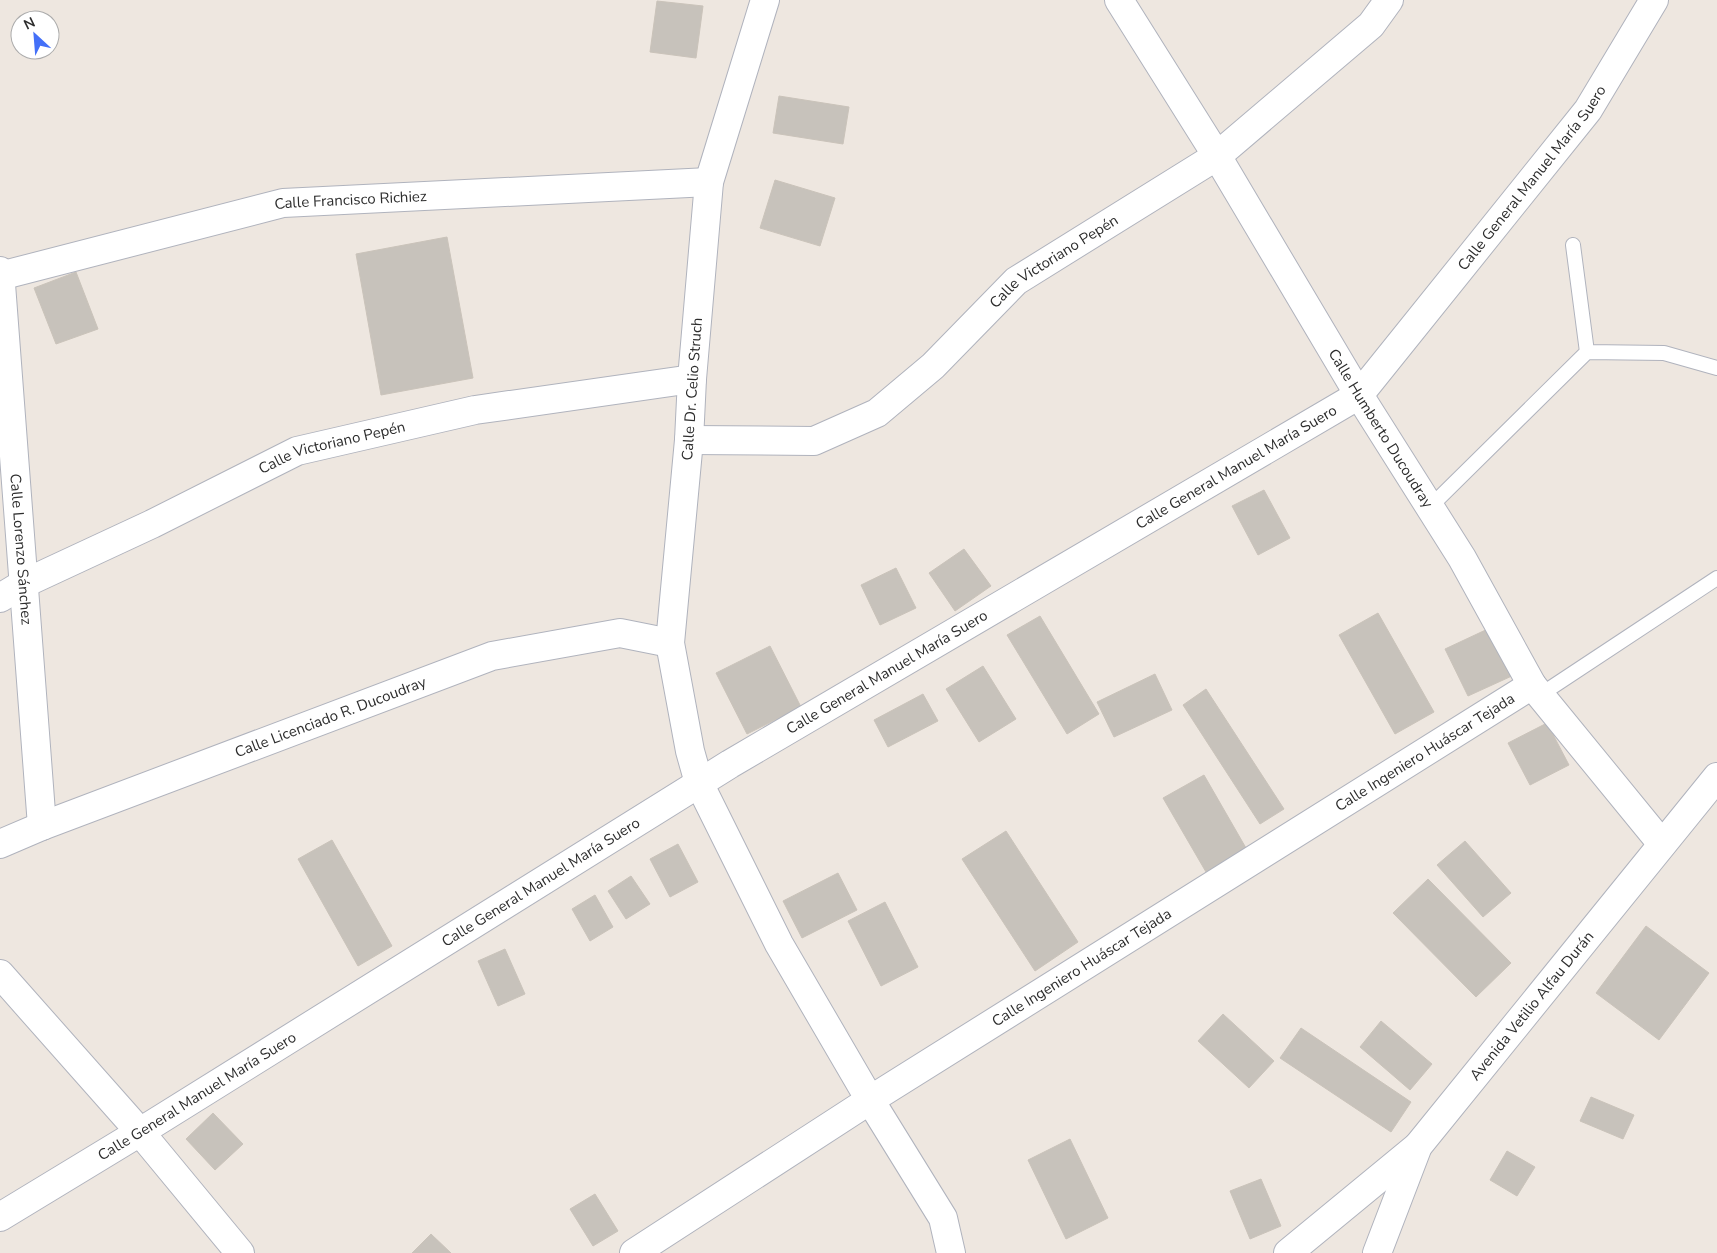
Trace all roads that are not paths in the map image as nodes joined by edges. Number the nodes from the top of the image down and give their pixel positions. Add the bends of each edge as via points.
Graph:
1 (766, 0) edge
2 (1119, 0) edge
3 (1389, 0) edge
4 (1654, 0) edge
5 (1217, 156) junction
6 (709, 182) junction
7 (1573, 245) dead end
8 (0, 271) edge
9 (0, 276) edge
10 (1587, 352) junction
11 (1717, 368) edge
12 (692, 379) junction
13 (1358, 395) junction
14 (689, 440) junction
15 (1430, 507) junction
16 (1717, 578) edge
17 (23, 584) junction
18 (0, 598) edge
19 (670, 644) junction
20 (1536, 690) junction
21 (1717, 776) edge
22 (698, 783) junction
23 (42, 826) junction
24 (0, 844) edge
25 (1662, 844) junction
26 (0, 974) edge
27 (870, 1100) junction
28 (140, 1132) junction
29 (1418, 1146) junction
30 (0, 1217) edge
31 (240, 1253) edge
32 (634, 1253) edge
33 (951, 1253) edge
34 (1288, 1253) edge
35 (1377, 1253) edge

1 - 6 street, Calle Dr. Celio Struch
2 - 5 street, Calle Humberto Ducoudray
3 - 5 street, Calle Victoriano Pepén via 1371,25
4 - 13 street, Calle General Manuel María Suero via 1588,110
5 - 13 street, Calle Humberto Ducoudray
5 - 14 street, Calle Victoriano Pepén via 1016,281 933,366 878,413 814,440
6 - 9 street, Calle Francisco Richiez via 283,203
6 - 12 street, Calle Dr. Celio Struch
7 - 10 lane
8 - 9 street, Calle Lorenzo Sánchez
9 - 17 street, Calle Lorenzo Sánchez
10 - 11 lane via 1664,353
10 - 15 lane
12 - 14 street, Calle Dr. Celio Struch
12 - 17 street, Calle Victoriano Pepén via 475,410 297,451
13 - 15 street, Calle Humberto Ducoudray
13 - 22 street, Calle General Manuel María Suero
14 - 19 street, Calle Dr. Celio Struch
15 - 20 street, Calle Humberto Ducoudray
16 - 20 lane
17 - 18 street, Calle Victoriano Pepén
17 - 23 street, Calle Lorenzo Sánchez
19 - 22 street, Calle Dr. Celio Struch
19 - 23 street, Calle Licenciado R. Ducoudray via 620,633 492,656
20 - 25 street, Calle Humberto Ducoudray
20 - 27 street, Calle Ingeniero Huáscar Tejada
21 - 25 street, Avenida Vetilio Alfau Durán
22 - 27 street, Calle Dr. Celio Struch via 779,944
22 - 28 street, Calle General Manuel María Suero
23 - 24 street, Calle Licenciado R. Ducoudray
25 - 29 street, Avenida Vetilio Alfau Durán
26 - 28 street
27 - 32 street, Calle Ingeniero Huáscar Tejada
27 - 33 street, Calle Dr. Celio Struch via 943,1218
28 - 30 street, Calle General Manuel María Suero
28 - 31 street
29 - 34 street
29 - 35 street, Avenida Vetilio Alfau Durán

